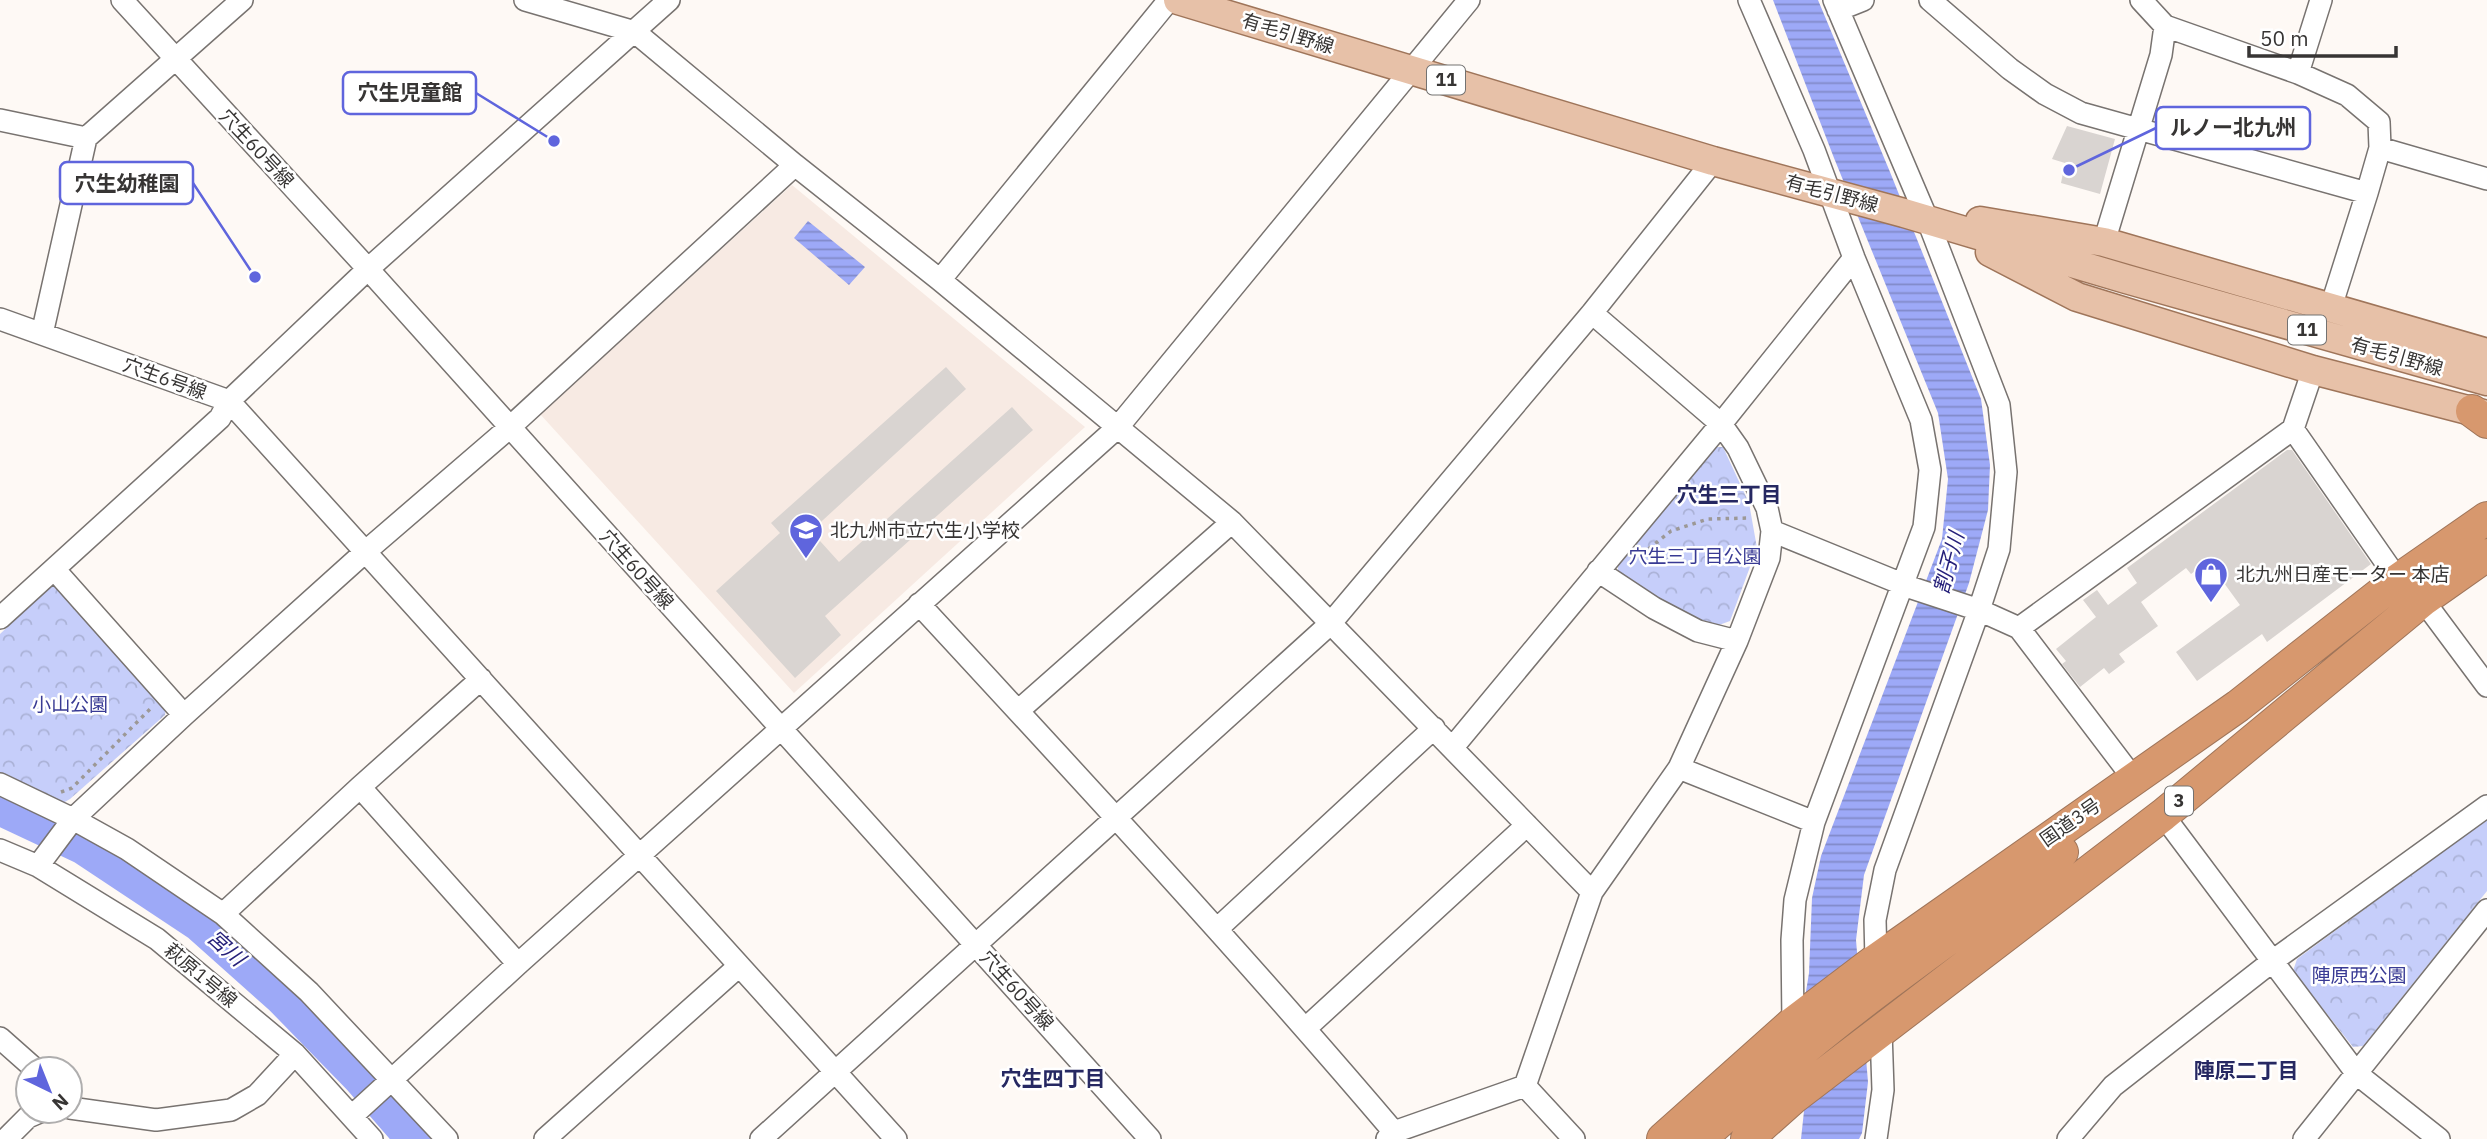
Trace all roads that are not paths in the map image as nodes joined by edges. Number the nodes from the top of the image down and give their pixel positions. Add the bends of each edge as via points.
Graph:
1 (122, 0) edge
2 (242, 0) edge
3 (525, 0) edge
4 (669, 0) edge
5 (1169, 0) edge
6 (1178, 0) edge
7 (1469, 0) edge
8 (1749, 0) edge
9 (1863, 0) edge
10 (1930, 0) edge
11 (2141, 0) edge
12 (2321, 0) edge
13 (1836, 5) edge
14 (2165, 26) junction
15 (635, 32) junction
16 (175, 60) junction
17 (1411, 70) junction
18 (2298, 74) junction
19 (0, 120) edge
20 (2138, 129) junction
21 (86, 138) junction
22 (2380, 148) junction
23 (1713, 161) junction
24 (794, 165) junction
25 (2487, 179) edge
26 (1834, 194) junction
27 (2367, 194) junction
28 (1916, 217) junction
29 (2104, 242) junction
30 (1854, 258) junction
31 (368, 269) junction
32 (940, 280) junction
33 (2331, 307) junction
34 (1592, 313) junction
35 (0, 319) edge
36 (42, 334) junction
37 (2487, 353) edge
38 (2314, 370) junction
39 (2487, 382) edge
40 (229, 401) junction
41 (2482, 416) edge
42 (1721, 424) junction
43 (1118, 427) junction
44 (509, 428) junction
45 (2293, 429) junction
46 (2487, 495) edge
47 (2487, 517) edge
48 (1233, 522) junction
49 (1772, 531) junction
50 (365, 552) junction
51 (2487, 555) edge
52 (54, 569) junction
53 (1598, 571) junction
54 (2398, 580) junction
55 (1907, 586) junction
56 (2423, 600) junction
57 (919, 604) junction
58 (1972, 608) junction
59 (0, 618) edge
60 (1330, 624) junction
61 (2019, 628) junction
62 (1737, 641) junction
63 (481, 679) junction
64 (2487, 686) edge
65 (1018, 711) junction
66 (184, 715) junction
67 (782, 728) junction
68 (1434, 728) junction
69 (1453, 747) junction
70 (1679, 768) junction
71 (2133, 778) junction
72 (0, 784) edge
73 (360, 787) junction
74 (2487, 806) edge
75 (2163, 815) junction
76 (1116, 817) junction
77 (73, 819) junction
78 (1814, 822) junction
79 (1527, 825) junction
80 (0, 850) edge
81 (639, 857) junction
82 (38, 866) junction
83 (1592, 892) junction
84 (2487, 910) edge
85 (223, 914) junction
86 (1217, 929) junction
87 (975, 943) junction
88 (2274, 960) junction
89 (518, 964) junction
90 (739, 967) junction
91 (1872, 974) junction
92 (1798, 1020) junction
93 (1306, 1028) junction
94 (1875, 1037) junction
95 (0, 1038) edge
96 (295, 1054) junction
97 (19, 1055) edge
98 (837, 1072) junction
99 (2357, 1073) junction
100 (390, 1081) junction
101 (1525, 1086) junction
102 (84, 1109) edge
103 (356, 1113) junction
104 (20, 1125) edge
105 (156, 1130) edge
106 (1391, 1136) edge
107 (6, 1139) edge
108 (372, 1139) edge
109 (447, 1139) edge
110 (545, 1139) edge
111 (761, 1139) edge
112 (896, 1139) edge
113 (1150, 1139) edge
114 (1574, 1139) edge
115 (1663, 1139) edge
116 (1700, 1139) edge
117 (1747, 1139) edge
118 (1876, 1139) edge
119 (2068, 1139) edge
120 (2304, 1139) edge
121 (2439, 1139) edge

1 - 16 street, 穴生60号線
2 - 16 street
3 - 15 street
4 - 15 street, 穴生6号線
5 - 32 street
6 - 17 main road, 有毛引野線 / 11
7 - 17 street
8 - 26 street
9 - 13 street
10 - 20 street via 2045,94 2081,113
11 - 14 street
12 - 18 street
13 - 28 street
14 - 18 street
14 - 20 street
15 - 24 street
15 - 31 street, 穴生6号線
16 - 21 street
16 - 31 street, 穴生60号線
17 - 23 main road, 有毛引野線 / 11
17 - 43 street
18 - 22 street via 2347,95 2379,122
19 - 21 street
20 - 27 street
20 - 29 street
21 - 36 street
22 - 25 street
22 - 27 street
23 - 26 main road, 有毛引野線 / 11
23 - 34 street
24 - 32 street
24 - 44 street
26 - 28 main road, 有毛引野線 / 11
26 - 30 street
27 - 33 street
28 - 29 main road via 1987,222
28 - 38 main road via 2077,297
28 - 39 main road, 有毛引野線 / 11
28 - 58 street via 1999,405 2006,472 1999,549
29 - 33 main road
30 - 42 street
30 - 55 street via 1921,420 1930,470 1924,527
31 - 40 street, 穴生6号線
31 - 44 street, 穴生60号線
32 - 43 street
33 - 37 main road
34 - 42 street
34 - 60 street
35 - 36 street, 穴生6号線
36 - 40 street, 穴生6号線
38 - 41 main road
38 - 45 street
40 - 50 street
40 - 52 street via 220,418
42 - 49 street via 1767,508
42 - 53 street
43 - 48 street
43 - 57 street
44 - 50 street
44 - 67 street, 穴生60号線
45 - 54 street
45 - 61 street
46 - 54 highway via 2450,525
47 - 54 highway, 国道3号 / 3
48 - 60 street
48 - 65 street
49 - 55 street
49 - 62 street via 1769,558
50 - 63 street
50 - 66 street
51 - 56 highway, 3
52 - 59 street
52 - 66 street
53 - 62 street via 1698,631
53 - 69 street
54 - 71 highway, 国道3号 / 3 via 2238,706
55 - 58 street
55 - 78 street
56 - 64 street
56 - 75 highway, 3
57 - 65 street
57 - 67 street
58 - 61 street
58 - 91 street via 1885,870 1875,920
60 - 68 street
60 - 76 street
61 - 71 street
62 - 70 street
63 - 73 street
63 - 81 street
65 - 76 street
66 - 77 street
67 - 81 street
67 - 87 street, 穴生60号線
68 - 69 street
68 - 86 street
69 - 79 street
70 - 78 street
70 - 83 street
71 - 91 highway, 国道3号 / 3
72 - 77 street
73 - 85 street
73 - 89 street
74 - 88 street
75 - 88 street
75 - 94 highway, 3
76 - 86 street
76 - 87 street
77 - 82 street
77 - 85 street via 127,849
78 - 92 street via 1794,900
79 - 83 street
79 - 93 street
80 - 82 street, 萩原1号線
81 - 89 street
81 - 90 street
82 - 96 street, 萩原1号線 via 157,939
83 - 101 street
84 - 99 street
85 - 100 street via 309,992
86 - 93 street
87 - 98 street
87 - 113 street, 穴生60号線
88 - 99 street
88 - 119 street via 2113,1086
89 - 100 street
90 - 98 street
90 - 110 street
91 - 92 highway, 国道3号 / 3
91 - 116 highway, 3
92 - 115 highway, 国道3号 / 3
93 - 106 street
94 - 117 highway, 3
94 - 118 street via 1883,1090
95 - 97 street
96 - 103 street, 萩原1号線
96 - 105 street via 257,1095 232,1110
98 - 111 street
98 - 112 street
99 - 120 street
99 - 121 street
100 - 103 street
100 - 109 street
101 - 106 street
101 - 114 street
102 - 105 street
103 - 108 street, 萩原1号線
104 - 107 street

